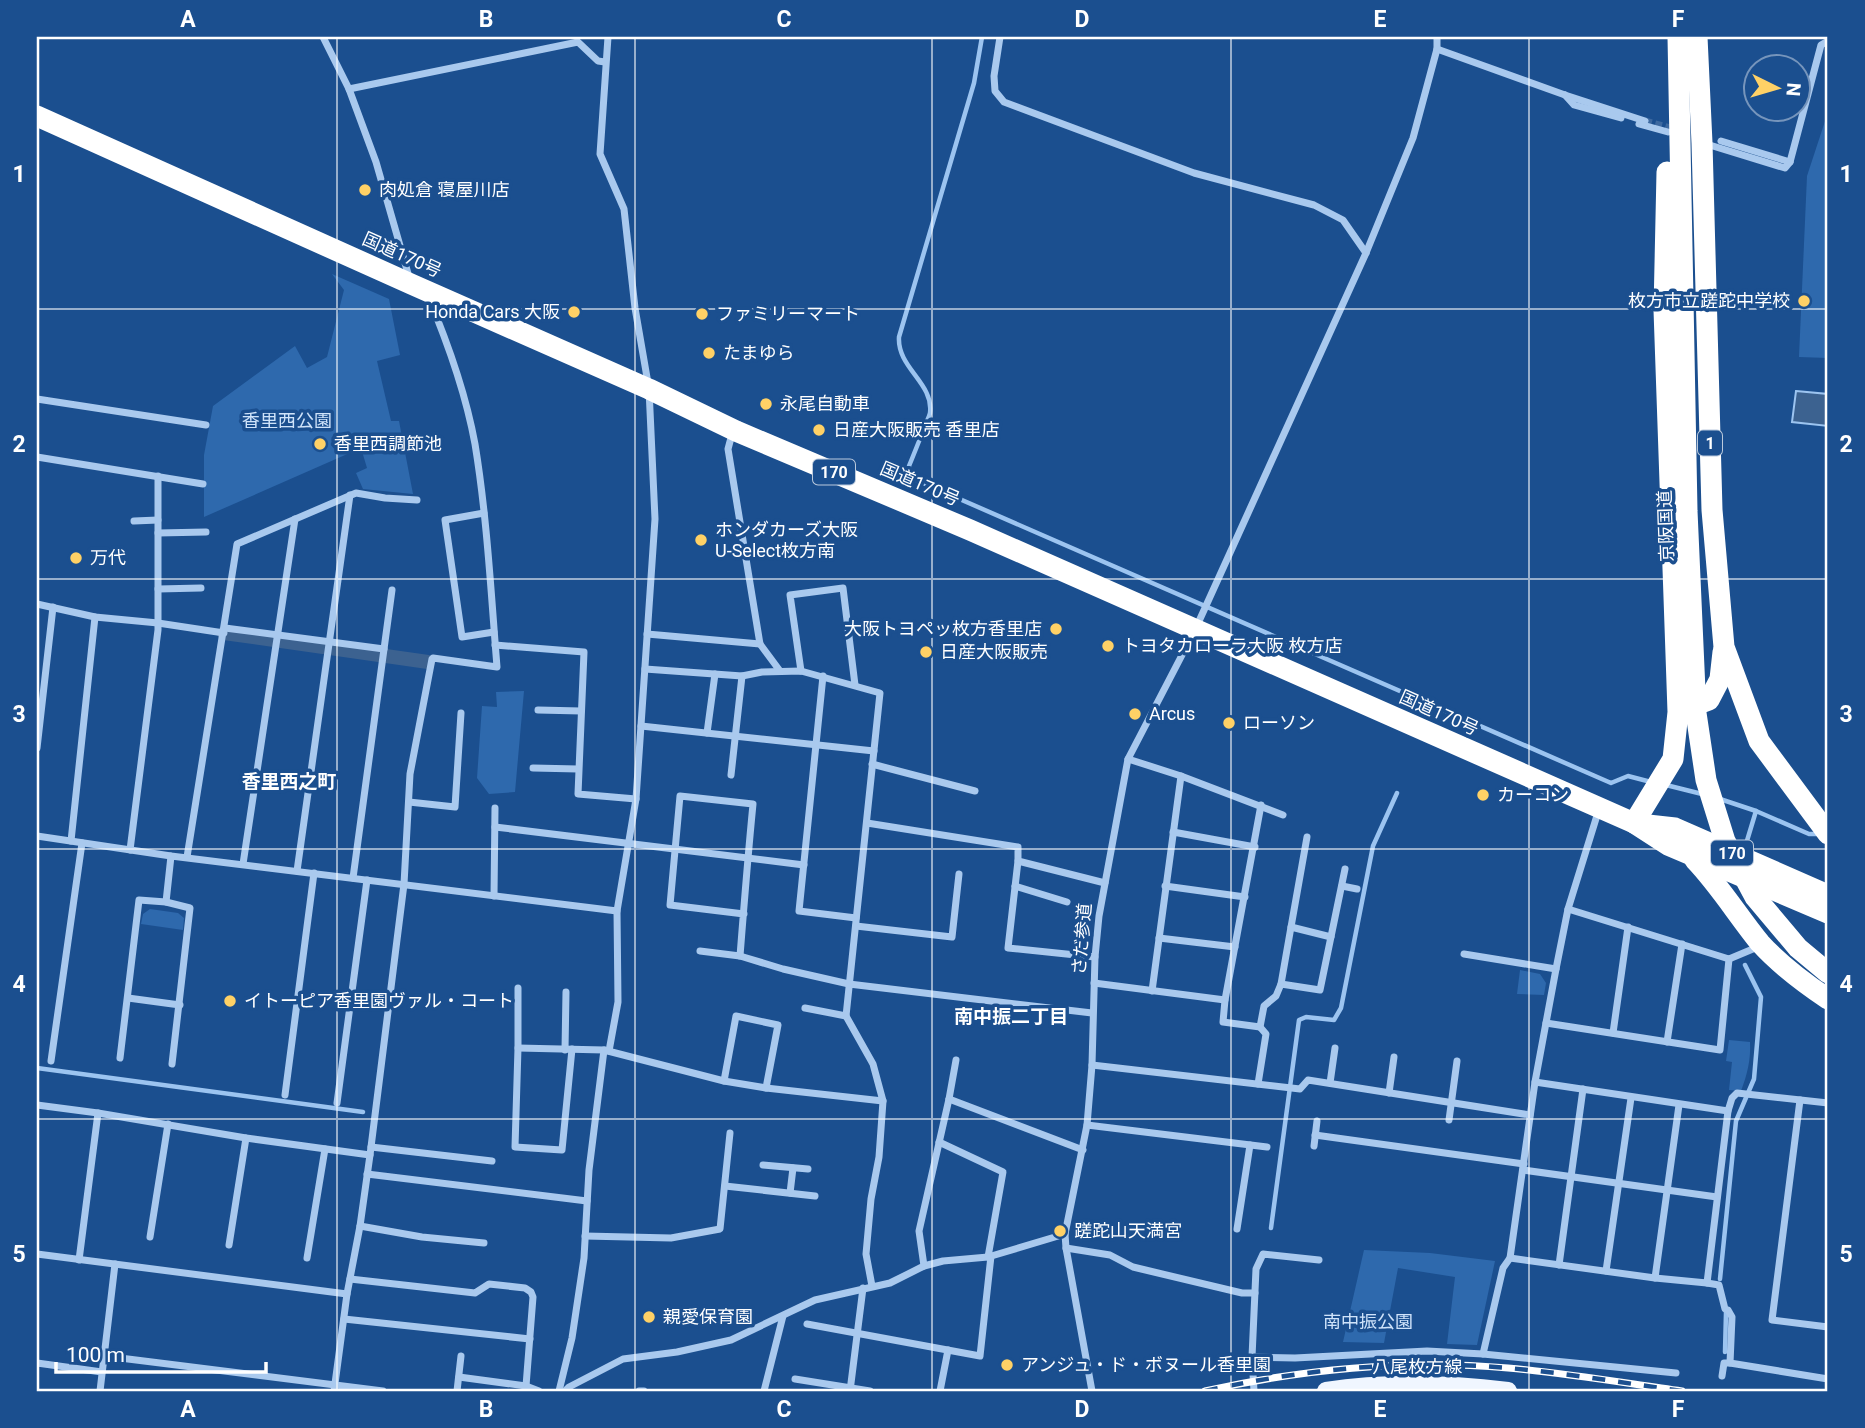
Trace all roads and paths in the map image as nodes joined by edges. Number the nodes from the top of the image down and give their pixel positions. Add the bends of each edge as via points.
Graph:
1 (323, 37) edge
2 (608, 37) edge
3 (1000, 37) edge
4 (1437, 37) edge
5 (1678, 37) edge
6 (1697, 37) edge
7 (1824, 41) edge
8 (1437, 48) junction
9 (1679, 61) junction
10 (605, 62) junction
11 (349, 89) junction
12 (1564, 95) junction
13 (37, 117) edge
14 (1645, 121) tunnel mouth
15 (1668, 132) junction
16 (1712, 142) junction
17 (1790, 162) junction
18 (1366, 254) junction
19 (418, 288) junction
20 (649, 388) junction
21 (37, 399) edge
22 (206, 425) dead end
23 (733, 430) junction
24 (37, 457) edge
25 (158, 476) junction
26 (203, 484) dead end
27 (350, 495) junction
28 (417, 500) dead end
29 (484, 513) junction
30 (295, 519) junction
31 (158, 520) junction
32 (134, 521) dead end
33 (206, 532) dead end
34 (158, 533) junction
35 (201, 588) dead end
36 (158, 589) junction
37 (392, 590) dead end
38 (37, 604) edge
39 (53, 607) junction
40 (95, 617) junction
41 (158, 623) junction
42 (1195, 630) junction
43 (224, 631) junction
44 (494, 632) junction
45 (278, 634) junction
46 (647, 634) junction
47 (330, 641) junction
48 (760, 643) junction
49 (495, 645) junction
50 (1724, 647) junction
51 (384, 649) junction
52 (645, 669) junction
53 (780, 671) junction
54 (800, 671) junction
55 (715, 674) junction
56 (742, 676) junction
57 (823, 676) junction
58 (855, 685) junction
59 (538, 710) dead end
60 (581, 711) junction
61 (1678, 712) junction
62 (461, 713) dead end
63 (641, 726) junction
64 (707, 733) junction
65 (736, 736) junction
66 (816, 744) junction
67 (37, 748) edge
68 (874, 751) junction
69 (1128, 759) junction
70 (872, 764) junction
71 (533, 768) dead end
72 (578, 769) junction
73 (731, 775) dead end
74 (1181, 776) junction
75 (975, 791) dead end
76 (636, 799) junction
77 (409, 802) junction
78 (1262, 805) junction
79 (495, 808) dead end
80 (1599, 808) junction
81 (1283, 815) dead end
82 (867, 823) junction
83 (1634, 823) junction
84 (495, 827) junction
85 (1824, 829) edge
86 (1173, 832) junction
87 (37, 836) edge
88 (1307, 837) dead end
89 (71, 841) junction
90 (82, 843) junction
91 (630, 844) junction
92 (1255, 847) junction
93 (675, 849) junction
94 (130, 850) junction
95 (1689, 854) junction
96 (172, 856) junction
97 (187, 857) junction
98 (747, 858) junction
99 (1018, 861) junction
100 (243, 864) junction
101 (804, 865) junction
102 (1345, 869) dead end
103 (297, 871) junction
104 (314, 873) junction
105 (959, 874) dead end
106 (353, 878) junction
107 (367, 880) junction
108 (1105, 883) junction
109 (404, 884) junction
110 (1015, 886) junction
111 (1166, 886) junction
112 (1342, 886) junction
113 (1356, 890) dead end
114 (1828, 895) edge
115 (494, 896) junction
116 (1245, 897) junction
117 (166, 902) junction
118 (1067, 902) dead end
119 (1568, 909) junction
120 (617, 911) junction
121 (1828, 913) edge
122 (744, 914) junction
123 (856, 922) junction
124 (1291, 927) junction
125 (1628, 927) junction
126 (1331, 937) junction
127 (1159, 938) junction
128 (1682, 944) junction
129 (1762, 945) junction
130 (1235, 947) junction
131 (700, 951) dead end
132 (1464, 954) dead end
133 (740, 956) junction
134 (1095, 957) junction
135 (1729, 959) junction
136 (1556, 968) junction
137 (1828, 973) edge
138 (1094, 983) junction
139 (849, 984) junction
140 (1281, 984) junction
141 (518, 989) dead end
142 (1152, 990) junction
143 (566, 992) dead end
144 (128, 998) junction
145 (1828, 999) edge
146 (1224, 1000) junction
147 (180, 1005) junction
148 (805, 1008) dead end
149 (1092, 1013) junction
150 (846, 1016) junction
151 (1546, 1023) junction
152 (1260, 1027) junction
153 (1613, 1033) junction
154 (1667, 1042) junction
155 (518, 1048) junction
156 (1335, 1048) dead end
157 (569, 1049) junction
158 (607, 1050) junction
159 (1394, 1057) dead end
160 (120, 1058) dead end
161 (956, 1060) dead end
162 (51, 1061) dead end
163 (1457, 1061) dead end
164 (172, 1064) dead end
165 (1091, 1065) junction
166 (724, 1081) junction
167 (1535, 1082) junction
168 (1330, 1083) junction
169 (1258, 1084) junction
170 (766, 1088) junction
171 (1583, 1089) junction
172 (1389, 1093) junction
173 (285, 1095) dead end
174 (1631, 1098) junction
175 (949, 1099) junction
176 (1800, 1100) junction
177 (883, 1101) junction
178 (1451, 1102) junction
179 (337, 1103) dead end
180 (1828, 1104) edge
181 (37, 1105) edge
182 (1679, 1105) junction
183 (1728, 1111) junction
184 (97, 1113) junction
185 (1530, 1115) junction
186 (1449, 1120) dead end
187 (1317, 1121) dead end
188 (168, 1124) junction
189 (1087, 1125) junction
190 (730, 1133) dead end
191 (1315, 1135) junction
192 (246, 1138) junction
193 (939, 1142) junction
194 (1250, 1145) junction
195 (1314, 1146) dead end
196 (1267, 1147) dead end
197 (326, 1149) junction
198 (1083, 1150) junction
199 (370, 1151) junction
200 (1450, 1154) junction
201 (492, 1161) dead end
202 (1449, 1164) dead end
203 (763, 1165) dead end
204 (1523, 1167) junction
205 (793, 1168) junction
206 (808, 1169) dead end
207 (367, 1174) junction
208 (1571, 1177) junction
209 (1618, 1183) junction
210 (725, 1186) junction
211 (1666, 1190) junction
212 (790, 1193) junction
213 (816, 1196) dead end
214 (1717, 1197) junction
215 (587, 1201) junction
216 (360, 1226) junction
217 (1237, 1229) dead end
218 (1065, 1234) junction
219 (585, 1236) junction
220 (150, 1237) dead end
221 (484, 1243) dead end
222 (229, 1245) dead end
223 (1066, 1248) junction
224 (37, 1254) edge
225 (990, 1257) junction
226 (307, 1258) dead end
227 (1510, 1258) junction
228 (79, 1260) junction
229 (1319, 1261) dead end
230 (115, 1264) junction
231 (1559, 1265) junction
232 (924, 1266) junction
233 (1606, 1271) junction
234 (1655, 1278) junction
235 (349, 1279) junction
236 (1707, 1283) junction
237 (868, 1287) junction
238 (1255, 1293) junction
239 (347, 1294) junction
240 (783, 1316) junction
241 (344, 1320) junction
242 (807, 1324) dead end
243 (1828, 1327) edge
244 (858, 1334) junction
245 (530, 1339) junction
246 (948, 1350) junction
247 (1483, 1354) junction
248 (104, 1356) junction
249 (461, 1356) dead end
250 (1252, 1357) junction
251 (37, 1363) edge
252 (1730, 1363) junction
253 (102, 1372) junction
254 (1676, 1373) dead end
255 (1722, 1376) dead end
256 (458, 1377) junction
257 (795, 1379) dead end
258 (1828, 1379) edge
259 (526, 1386) junction
260 (334, 1388) edge
261 (850, 1390) edge
262 (1483, 1390) edge
263 (100, 1391) edge
264 (383, 1391) edge
265 (457, 1391) edge
266 (539, 1391) edge
267 (562, 1391) edge
268 (764, 1391) edge
269 (870, 1391) edge
270 (940, 1391) edge
271 (1092, 1391) edge
272 (1254, 1391) edge
273 (1326, 1391) edge
274 (1508, 1391) edge

1 - 11 street
2 - 10 street
3 - 18 street via 994,76 995,91 1004,102 1194,173 1314,205 1343,220
4 - 8 street, さだ参道
5 - 9 highway, 京阪国道 / 1
6 - 16 highway, 1
7 - 17 street
8 - 12 street
8 - 18 street, さだ参道 via 1413,138
9 - 15 highway
9 - 137 highway, 京阪国道 / 1 via 1687,511 1696,713 1706,780 1726,841 1755,897 1798,948
10 - 11 street via 578,42
10 - 20 street via 600,154 624,209
11 - 19 street
12 - 14 street
12 - 15 street via 1574,104
13 - 19 highway, 国道170号 / 170
15 - 61 highway via 1664,310
16 - 17 street
16 - 17 street via 1785,168
16 - 50 highway, 1 via 1712,510
18 - 42 street, さだ参道
19 - 20 highway, 国道170号 / 170
19 - 29 street via 444,334 472,431
20 - 23 highway, 国道170号 / 170
20 - 46 street via 655,519
21 - 22 street
23 - 42 highway, 国道170号 / 170
23 - 48 street via 728,449
24 - 25 street
25 - 26 street
25 - 31 street
27 - 28 street
27 - 30 street
27 - 47 street
29 - 44 street
29 - 44 street via 445,520 462,637
30 - 43 street via 237,544
30 - 45 street
31 - 32 street
31 - 34 street
33 - 34 street
34 - 36 street
35 - 36 street
36 - 41 street
37 - 51 street
38 - 39 street
39 - 40 street
39 - 67 street
40 - 41 street
40 - 89 street
41 - 43 street
41 - 94 street
42 - 69 street, さだ参道
42 - 80 highway, 国道170号 / 170
43 - 45 street
43 - 97 street
44 - 49 street
45 - 47 street
45 - 100 street
46 - 48 street
46 - 52 street
47 - 51 street
47 - 103 street
48 - 53 street
49 - 60 street via 584,652
49 - 77 street via 497,667 432,659
50 - 61 highway via 1720,679 1709,700
50 - 85 highway, 1 via 1759,741
51 - 106 street
52 - 55 street
52 - 63 street
53 - 54 street
53 - 56 street
54 - 57 street
54 - 58 street via 790,595 843,588
55 - 56 street
55 - 64 street
56 - 65 street
57 - 58 street
57 - 66 street
58 - 68 street via 880,693
59 - 60 street
60 - 72 street
61 - 83 highway via 1673,759
62 - 77 street via 454,807
63 - 64 street
63 - 76 street
64 - 65 street
65 - 66 street
65 - 73 street
66 - 68 street
66 - 101 street
68 - 70 street
69 - 74 street
69 - 108 street, さだ参道
70 - 75 street
70 - 82 street
71 - 72 street
72 - 76 street via 578,794
74 - 78 street
74 - 86 street
76 - 91 street
77 - 109 street
78 - 81 street
78 - 92 street
79 - 84 street
80 - 83 highway, 国道170号 / 170
80 - 119 street
82 - 99 street via 1018,847
82 - 123 street
83 - 95 highway, 国道170号 / 170
83 - 114 highway, 国道170号 / 170 via 1675,828
84 - 91 street
84 - 115 street
86 - 92 street
86 - 111 street
87 - 89 street
88 - 124 street
89 - 90 street
90 - 94 street
90 - 162 street
91 - 93 street
91 - 120 street
92 - 116 street
93 - 98 street
93 - 98 street via 680,796 753,804
93 - 122 street via 670,905
94 - 96 street
95 - 121 highway, 国道170号 / 170
95 - 129 highway
96 - 97 street
96 - 117 street
97 - 100 street
98 - 101 street
98 - 122 street
99 - 108 street
99 - 110 street
100 - 103 street
101 - 123 street via 799,911
102 - 112 street
103 - 104 street
104 - 106 street
104 - 173 street
105 - 123 street via 953,937
106 - 107 street
107 - 109 street
107 - 179 street
108 - 134 street, さだ参道
109 - 115 street
109 - 199 street
110 - 118 street
110 - 134 street via 1008,948
111 - 116 street
111 - 127 street
112 - 113 street
112 - 126 street
115 - 120 street
116 - 130 street
117 - 144 street via 139,900
117 - 147 street via 190,908
119 - 125 street
119 - 136 street
120 - 158 street via 618,1002
122 - 133 street
123 - 139 street
124 - 126 street
124 - 140 street
125 - 128 street
125 - 153 street
126 - 140 street via 1320,990
127 - 130 street
127 - 142 street
128 - 135 street
128 - 154 street
129 - 135 street
129 - 145 highway
130 - 146 street
131 - 133 street
132 - 136 street
133 - 139 street
134 - 138 street, さだ参道
135 - 154 street via 1720,1050
136 - 151 street
138 - 142 street
138 - 149 street, さだ参道
139 - 149 street
139 - 150 street
140 - 152 street via 1264,1006
141 - 155 street
142 - 146 street
143 - 157 street
144 - 147 street
144 - 160 street
146 - 152 street via 1223,1023
147 - 164 street
148 - 150 street
149 - 165 street, さだ参道
150 - 177 street via 873,1063
151 - 153 street
151 - 167 street
152 - 169 street via 1266,1034
153 - 154 street
155 - 157 street
155 - 157 street via 515,1147 562,1150
156 - 168 street
157 - 158 street
158 - 166 street
158 - 215 street
159 - 172 street
161 - 175 street
163 - 178 street
165 - 169 street
165 - 189 street, さだ参道
166 - 170 street
166 - 170 street via 736,1016 778,1025
167 - 171 street
167 - 185 street
168 - 169 street via 1308,1080 1300,1089
168 - 172 street
170 - 177 street
171 - 174 street
171 - 208 street
172 - 178 street
174 - 182 street
174 - 209 street
175 - 193 street
175 - 198 street
176 - 180 street
176 - 183 street via 1737,1093
176 - 243 street via 1772,1320
177 - 237 street via 866,1254
178 - 185 street
178 - 186 street
181 - 184 street
182 - 183 street
182 - 211 street
183 - 214 street
184 - 188 street
184 - 228 street
185 - 204 street
187 - 191 street
188 - 192 street
188 - 220 street
189 - 194 street
189 - 198 street, さだ参道
190 - 210 street
191 - 195 street
191 - 200 street
192 - 197 street
192 - 222 street
193 - 225 street via 1003,1172
193 - 232 street via 919,1231
194 - 196 street
194 - 217 street
197 - 199 street
197 - 226 street
198 - 218 street, さだ参道
199 - 201 street
199 - 207 street
200 - 202 street
200 - 204 street
203 - 205 street
204 - 208 street
204 - 227 street
205 - 206 street
205 - 212 street
207 - 215 street
207 - 216 street
208 - 209 street
208 - 231 street
209 - 211 street
209 - 233 street
210 - 212 street
210 - 219 street via 720,1229 671,1238
211 - 214 street
211 - 234 street
212 - 213 street
214 - 236 street
215 - 219 street
216 - 221 street
216 - 235 street
218 - 223 street, さだ参道
218 - 225 street
219 - 267 street
223 - 238 street via 1110,1255 1133,1268
223 - 271 street, さだ参道
224 - 228 street
225 - 232 street
225 - 246 street via 980,1356
227 - 231 street
227 - 247 street via 1503,1268
228 - 230 street
229 - 238 street via 1263,1254 1256,1269
230 - 239 street
230 - 248 street
231 - 233 street
232 - 237 street via 890,1283
233 - 234 street
234 - 236 street
235 - 239 street
235 - 245 street via 475,1293 489,1284 525,1288 533,1297
236 - 252 street via 1718,1284 1732,1318
237 - 240 street via 816,1300
237 - 244 street
238 - 250 street
239 - 241 street
240 - 267 street via 731,1340 623,1359
240 - 268 street
241 - 245 street
241 - 260 street
242 - 244 street
244 - 246 street
244 - 261 street
245 - 259 street
246 - 270 street
247 - 250 street via 1427,1351
247 - 254 street
248 - 253 street
248 - 260 street
249 - 256 street
250 - 272 street
251 - 253 street
252 - 255 street via 1724,1363
252 - 258 street
253 - 263 street
256 - 259 street
256 - 265 street
257 - 261 street
259 - 266 street
260 - 264 street
261 - 269 street
262 - 273 main road, 八尾枚方線 via 1404,1386
262 - 274 main road, 八尾枚方線

